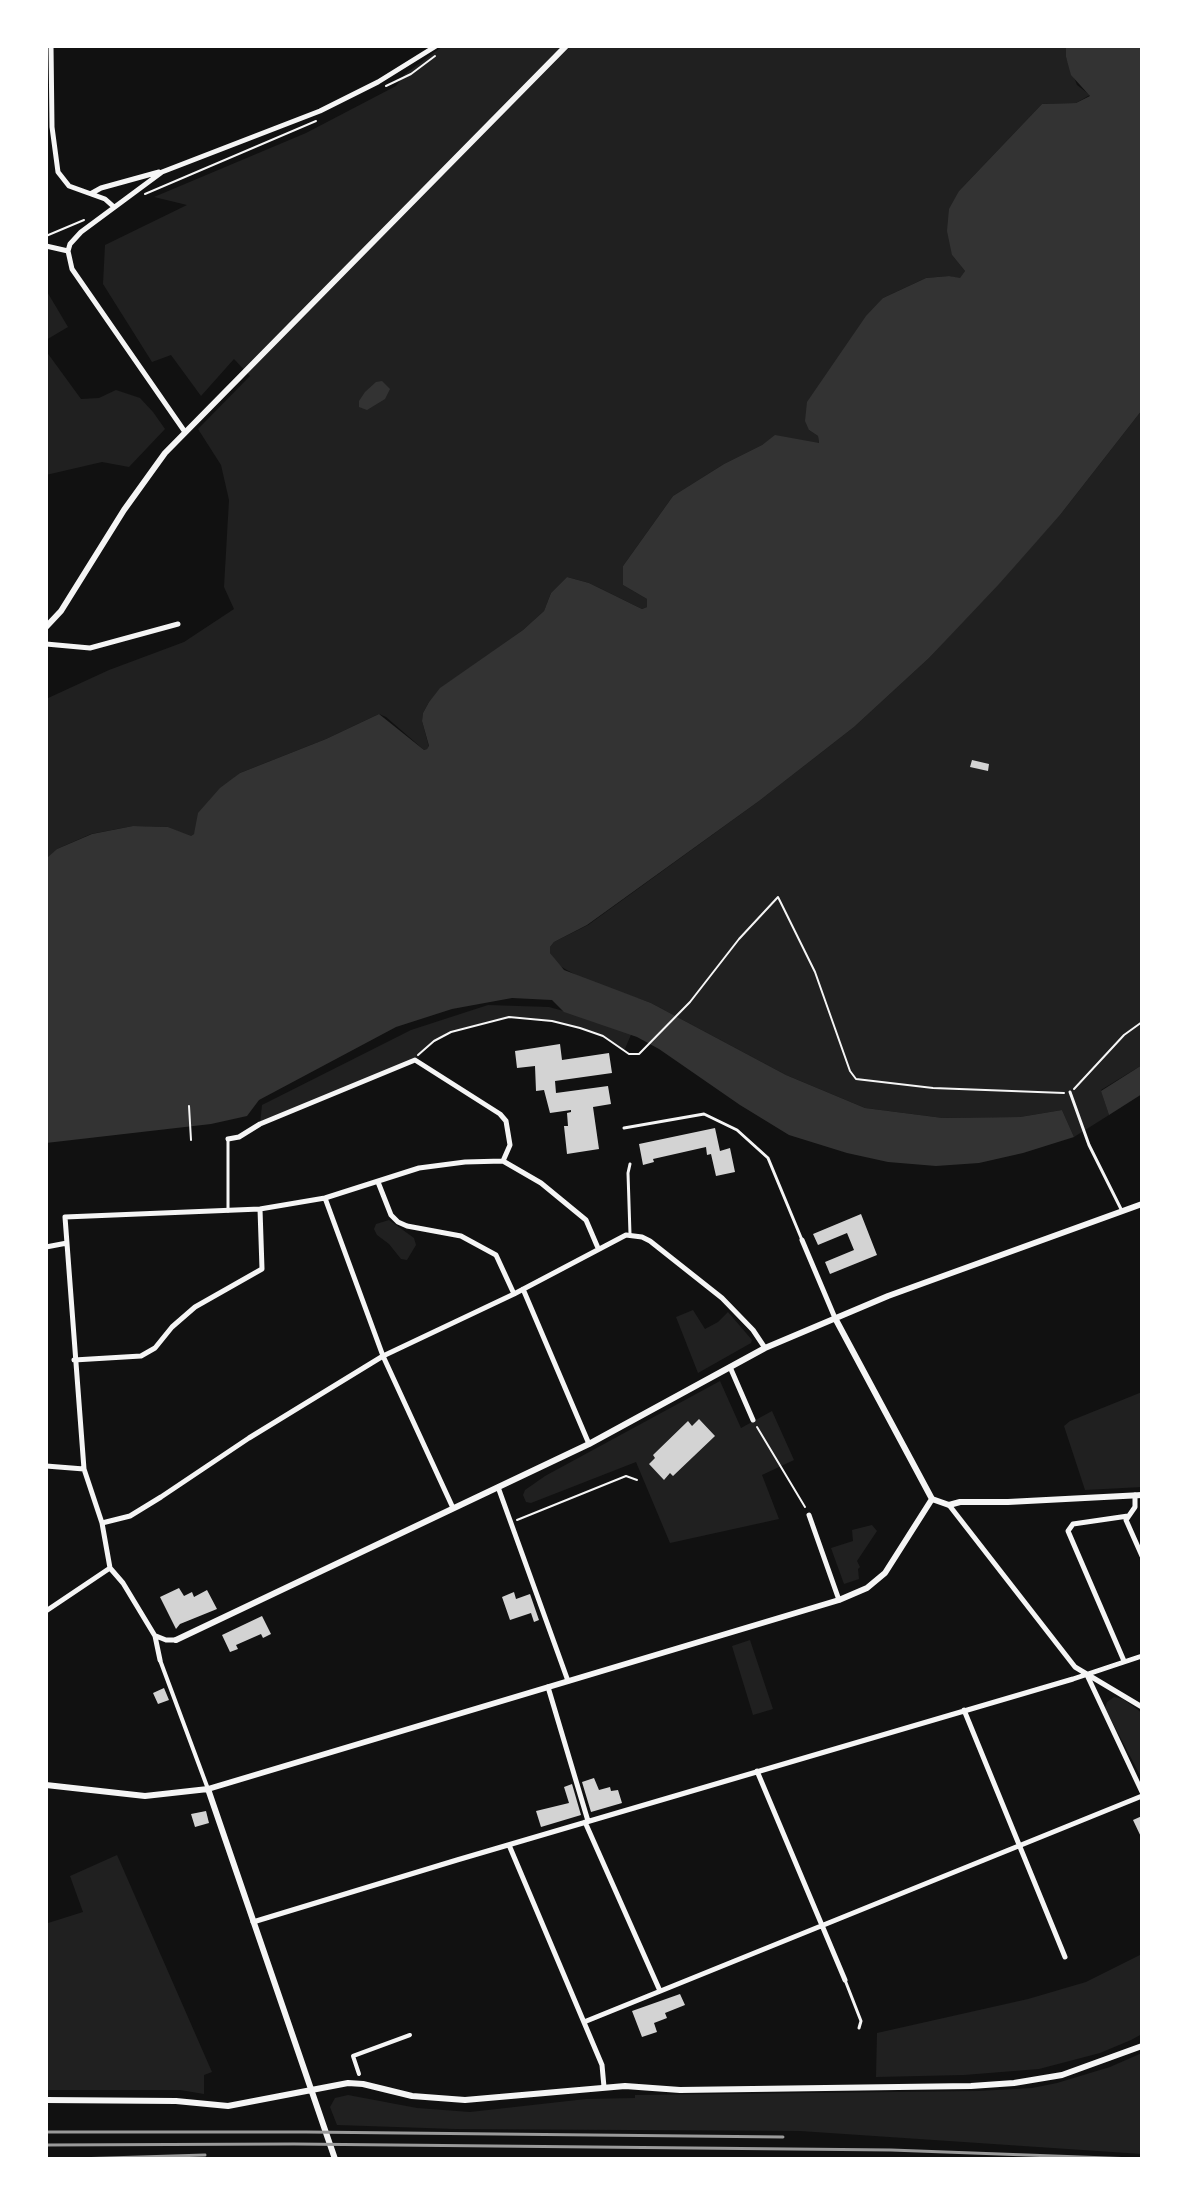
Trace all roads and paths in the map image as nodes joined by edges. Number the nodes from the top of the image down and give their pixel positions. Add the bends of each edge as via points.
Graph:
1 (51, 46) edge
2 (436, 46) edge
3 (566, 46) edge
4 (49, 101) edge
5 (162, 172) junction
6 (91, 193) junction
7 (114, 207) junction
8 (87, 219) dead end
9 (46, 236) edge
10 (46, 246) edge
11 (68, 251) junction
12 (185, 432) junction
13 (178, 624) dead end
14 (46, 627) edge
15 (46, 644) edge
16 (1142, 1022) edge
17 (415, 1060) junction
18 (1070, 1092) junction
19 (189, 1106) dead end
20 (624, 1128) dead end
21 (228, 1139) joint
22 (191, 1140) dead end
23 (503, 1161) junction
24 (630, 1164) dead end
25 (378, 1182) junction
26 (325, 1198) junction
27 (1142, 1204) edge
28 (260, 1209) junction
29 (228, 1211) junction
30 (1122, 1211) junction
31 (630, 1234) junction
32 (802, 1240) joint
33 (67, 1243) junction
34 (48, 1247) edge
35 (598, 1248) junction
36 (523, 1289) junction
37 (514, 1294) junction
38 (835, 1318) junction
39 (765, 1348) junction
40 (383, 1356) junction
41 (74, 1360) junction
42 (730, 1367) junction
43 (753, 1420) joint
44 (589, 1444) junction
45 (46, 1466) edge
46 (84, 1469) junction
47 (637, 1480) dead end
48 (498, 1487) junction
49 (1138, 1495) edge
50 (932, 1499) junction
51 (949, 1505) junction
52 (453, 1508) junction
53 (809, 1515) joint
54 (1128, 1516) junction
55 (512, 1522) junction
56 (102, 1523) junction
57 (1142, 1556) edge
58 (110, 1568) junction
59 (839, 1600) junction
60 (46, 1611) edge
61 (155, 1636) junction
62 (176, 1640) joint
63 (1142, 1656) edge
64 (160, 1660) joint
65 (1124, 1661) junction
66 (1086, 1675) junction
67 (568, 1681) junction
68 (548, 1687) junction
69 (1142, 1707) edge
70 (964, 1710) junction
71 (757, 1771) junction
72 (46, 1785) edge
73 (208, 1789) junction
74 (1142, 1794) edge
75 (587, 1821) junction
76 (509, 1845) junction
77 (1019, 1846) junction
78 (253, 1922) junction
79 (823, 1925) junction
80 (1065, 1957) dead end
81 (845, 1980) joint
82 (660, 1991) junction
83 (584, 2022) junction
84 (859, 2028) dead end
85 (410, 2035) dead end
86 (1142, 2046) edge
87 (359, 2074) dead end
88 (604, 2087) junction
89 (310, 2090) junction
90 (46, 2100) edge
91 (335, 2159) edge

1 - 4 street
2 - 5 street via 320,111
3 - 12 street
4 - 6 street via 58,172 69,186
5 - 6 street
5 - 7 street
6 - 7 street
7 - 11 street via 81,232
8 - 9 path
10 - 11 street
11 - 12 street via 72,269
12 - 14 street via 149,473
13 - 15 street via 90,648
16 - 18 path
17 - 18 path via 451,1032 509,1017 580,1028 629,1054 639,1054 778,897 815,972 856,1079 933,1088
17 - 21 street
17 - 23 street via 500,1114 510,1145
18 - 30 lane
19 - 22 path
20 - 32 lane via 704,1114 737,1130 768,1158
21 - 29 lane
23 - 25 street via 419,1168
23 - 35 street via 541,1183 586,1220
24 - 31 lane
25 - 26 street
25 - 37 street via 398,1222 461,1236 496,1255
26 - 28 street
26 - 40 street
27 - 30 street
28 - 29 street
28 - 41 street via 262,1269 195,1307 141,1356
29 - 33 street via 65,1217
30 - 38 street
31 - 35 street
31 - 39 street via 650,1241 722,1298
32 - 38 street
33 - 34 street
33 - 41 street
35 - 36 street
36 - 37 street
36 - 44 street
37 - 40 street
38 - 39 street
38 - 50 street
39 - 42 street
40 - 52 street
40 - 56 street via 151,1504
41 - 46 street
42 - 43 street
42 - 44 street
43 - 53 path
44 - 48 street
45 - 46 street
46 - 56 street
47 - 55 path via 626,1476
48 - 52 street
48 - 55 street
49 - 51 street
49 - 54 street
50 - 51 street
50 - 59 street via 885,1573
51 - 66 street
52 - 62 street
53 - 59 street
54 - 57 street
54 - 65 street via 1073,1524 1068,1531
55 - 67 street
56 - 58 street
58 - 60 street
58 - 61 street
59 - 67 street
61 - 62 street
61 - 64 street
63 - 65 street
64 - 73 street
65 - 66 street
66 - 69 street
66 - 70 street
66 - 74 street
67 - 68 street
68 - 73 street
68 - 75 street
70 - 71 street
70 - 77 street
71 - 75 street
71 - 79 street
72 - 73 street via 145,1796
73 - 78 street
74 - 77 street
75 - 76 street
75 - 82 street
76 - 78 street
76 - 83 street
77 - 79 street
77 - 80 street
78 - 89 street
79 - 81 street
79 - 82 street
81 - 84 lane
82 - 83 street
83 - 88 street via 602,2065
85 - 87 street via 353,2056
86 - 88 street via 1062,2075 1014,2083
88 - 89 street via 465,2100 412,2096 356,2083
89 - 90 street via 228,2106
89 - 91 street

